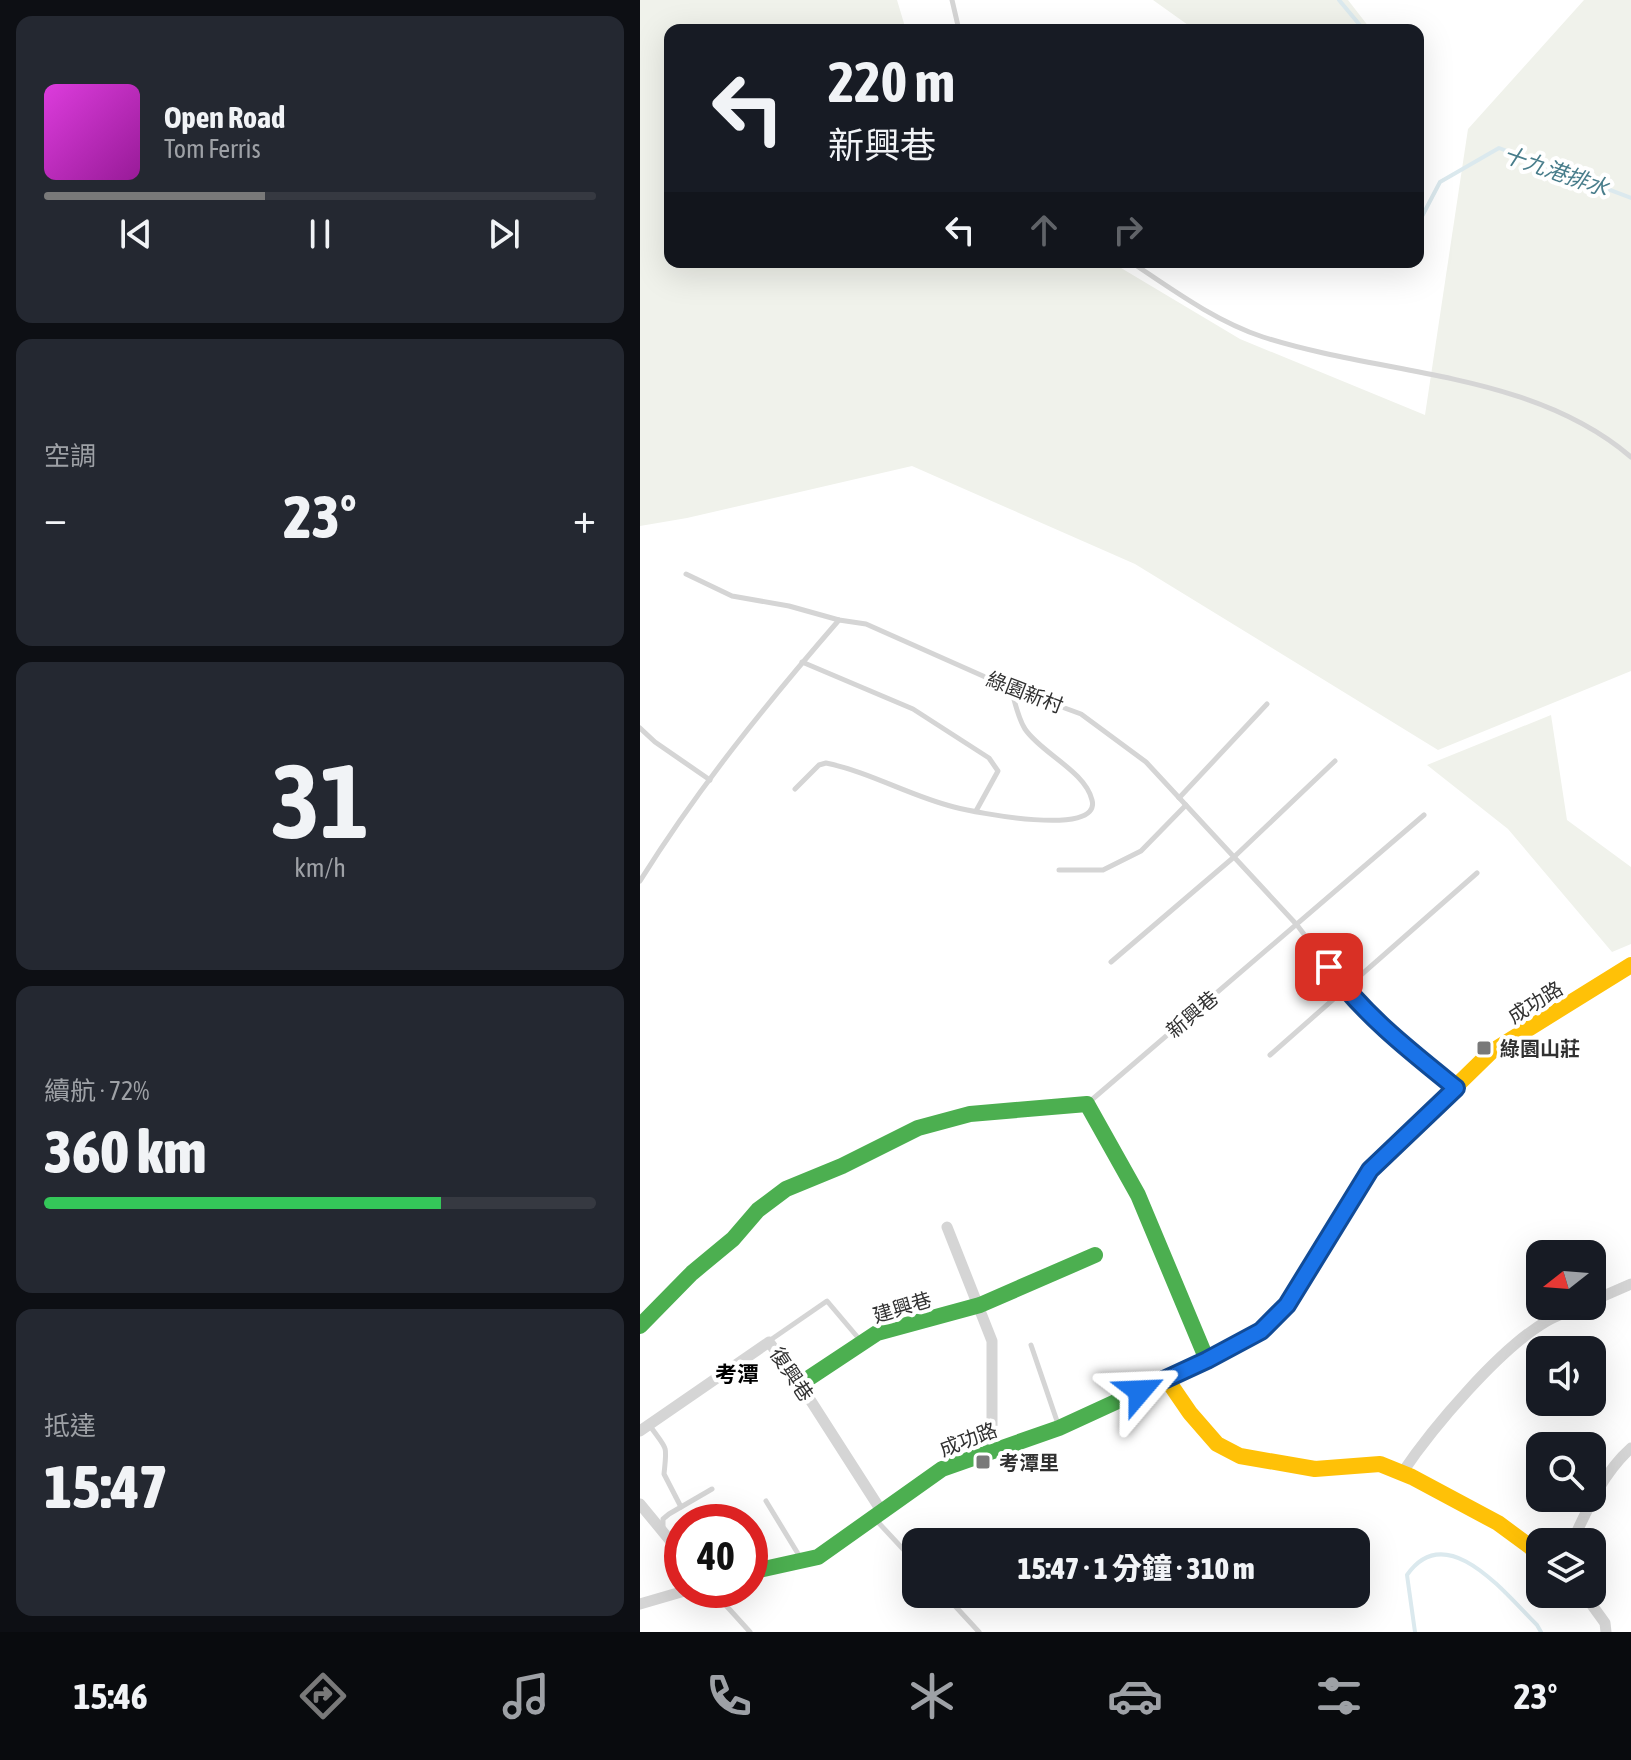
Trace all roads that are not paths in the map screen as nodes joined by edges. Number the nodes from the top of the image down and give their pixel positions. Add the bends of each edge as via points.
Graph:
1 (952, 0) edge
2 (958, 24) edge
3 (1140, 268) edge
4 (1631, 457) edge
5 (686, 574) dead end
6 (839, 620) junction
7 (802, 662) junction
8 (1010, 688) junction
9 (1267, 704) dead end
10 (640, 728) edge
11 (1335, 761) dead end
12 (710, 780) junction
13 (795, 789) dead end
14 (1179, 798) junction
15 (1186, 805) junction
16 (976, 811) junction
17 (1424, 815) dead end
18 (1234, 857) junction
19 (1059, 870) dead end
20 (1477, 873) dead end
21 (640, 881) edge
22 (1297, 925) junction
23 (1111, 962) dead end
24 (1631, 965) edge
25 (1345, 988) junction
26 (1270, 1055) dead end
27 (1456, 1088) junction
28 (1087, 1104) junction
29 (947, 1227) dead end
30 (1095, 1255) dead end
31 (1631, 1284) edge
32 (1606, 1295) edge
33 (980, 1305) junction
34 (1550, 1320) edge
35 (640, 1326) edge
36 (769, 1342) junction
37 (862, 1343) junction
38 (1031, 1345) dead end
39 (1207, 1360) junction
40 (1166, 1378) junction
41 (800, 1384) junction
42 (640, 1413) edge
43 (644, 1428) edge
44 (1059, 1428) junction
45 (1631, 1448) edge
46 (992, 1450) junction
47 (1402, 1473) junction
48 (712, 1489) dead end
49 (766, 1501) dead end
50 (640, 1504) edge
51 (679, 1504) edge
52 (686, 1504) edge
53 (878, 1514) junction
54 (1578, 1528) edge
55 (664, 1535) edge
56 (1526, 1544) edge
57 (902, 1545) edge
58 (802, 1561) junction
59 (768, 1568) edge
60 (664, 1597) edge
61 (640, 1604) edge
62 (728, 1608) edge
63 (957, 1608) edge
64 (1594, 1608) edge
65 (1608, 1631) edge
66 (750, 1632) edge
67 (979, 1632) edge

1 - 2 lane
3 - 4 lane via 1221,321 1262,337 1516,394 1609,438
5 - 6 lane, 綠園新村 via 732,596
6 - 7 lane
6 - 8 lane, 綠園新村 via 866,624
7 - 12 lane
7 - 16 lane via 913,709 989,758 998,771
8 - 14 lane, 綠園新村 via 1081,714 1146,762
8 - 16 lane via 1026,730 1070,770 1093,804 1083,818 1065,822
9 - 14 lane
10 - 12 lane
11 - 18 lane
12 - 21 lane
13 - 16 lane via 826,763
14 - 15 lane, 綠園新村
15 - 18 lane, 綠園新村
15 - 19 lane via 1141,851 1103,870
17 - 22 lane, 新興巷
18 - 22 lane
18 - 23 lane
20 - 25 lane
22 - 25 lane
22 - 28 lane, 新興巷
24 - 27 street, 成功路 via 1491,1052
25 - 26 lane
25 - 27 lane via 1381,1027
27 - 39 street, 成功路 via 1370,1170 1287,1305 1261,1331
28 - 35 street via 970,1114 918,1128 786,1189
28 - 39 street via 1138,1195
29 - 33 street
30 - 33 street, 建興巷
31 - 32 street
33 - 37 street, 建興巷 via 885,1331
33 - 46 street via 992,1341
34 - 47 street via 1497,1360
36 - 37 lane, 復興巷 via 827,1301
36 - 41 street, 復興巷
36 - 43 street
37 - 41 street, 建興巷
38 - 44 lane
39 - 40 street, 成功路
40 - 44 street, 成功路
40 - 47 street via 1217,1444 1240,1456 1315,1469 1380,1464
41 - 53 street, 復興巷
42 - 43 street
43 - 51 lane via 666,1448 664,1474
44 - 46 street, 成功路
45 - 54 street via 1617,1460
46 - 53 street, 成功路 via 942,1469
47 - 56 street via 1498,1523
48 - 52 lane
49 - 58 lane
50 - 55 street
53 - 57 lane
53 - 58 street, 成功路 via 818,1557
58 - 59 street, 成功路
60 - 61 street
62 - 66 lane
63 - 67 lane
64 - 65 street

